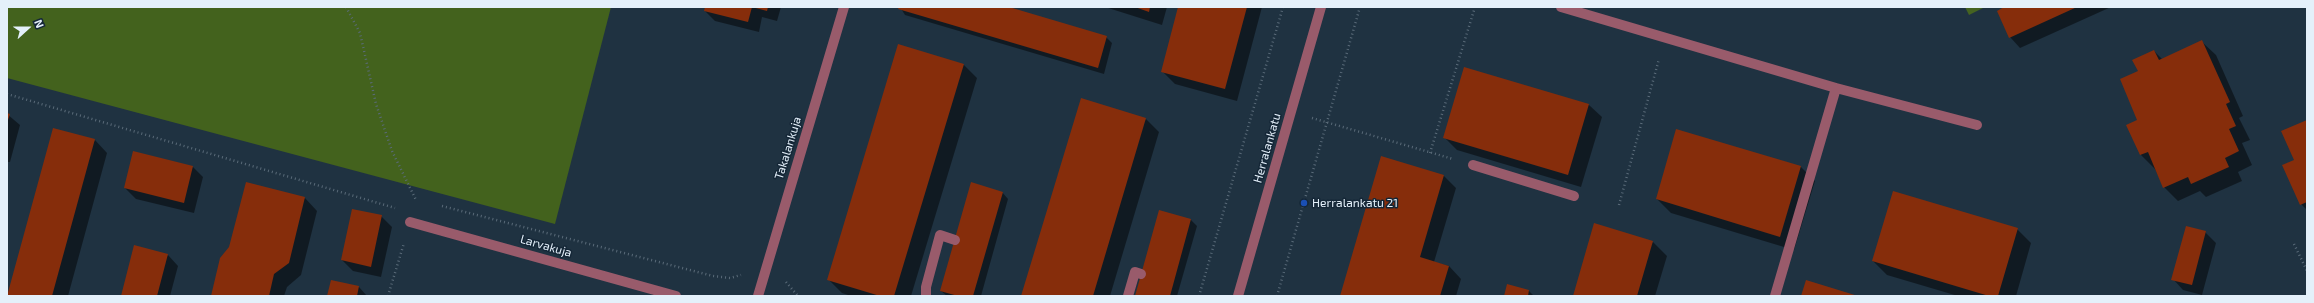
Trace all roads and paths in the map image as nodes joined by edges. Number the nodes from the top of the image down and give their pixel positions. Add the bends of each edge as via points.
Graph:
1 (346, 7) edge
2 (844, 7) edge
3 (1283, 7) edge
4 (1321, 7) edge
5 (1360, 7) edge
6 (1475, 7) edge
7 (1561, 7) edge
8 (1665, 38) junction
9 (1836, 88) junction
10 (7, 94) edge
11 (1290, 112) junction
12 (1327, 122) junction
13 (1977, 125) dead end
14 (1430, 153) junction
15 (1473, 165) joint
16 (1574, 196) dead end
17 (416, 200) dead end
18 (437, 205) dead end
19 (1619, 205) dead end
20 (410, 222) joint
21 (955, 240) dead end
22 (2294, 244) dead end
23 (2307, 271) edge
24 (765, 274) junction
25 (1141, 274) dead end
26 (676, 296) edge
27 (758, 296) edge
28 (798, 296) edge
29 (926, 296) edge
30 (1128, 296) edge
31 (1199, 296) edge
32 (1238, 296) edge
33 (1277, 296) edge
34 (1775, 296) edge

1 - 17 path via 360,33 376,104 392,151
2 - 24 street, Takalankuja
3 - 31 path
4 - 11 street, Herralankatu
5 - 12 path
6 - 14 path
7 - 8 street
8 - 9 street
8 - 19 path
9 - 13 street
9 - 34 street
10 - 20 path via 396,208
11 - 12 path
11 - 32 street, Herralankatu
12 - 14 path
12 - 33 path
14 - 15 path
15 - 16 street
18 - 24 path via 713,276 730,278 751,269
20 - 26 street, Larvakuja
21 - 29 street via 940,235 926,287
22 - 23 path
24 - 27 street, Takalankuja
24 - 28 path via 785,280
25 - 30 street via 1135,272

